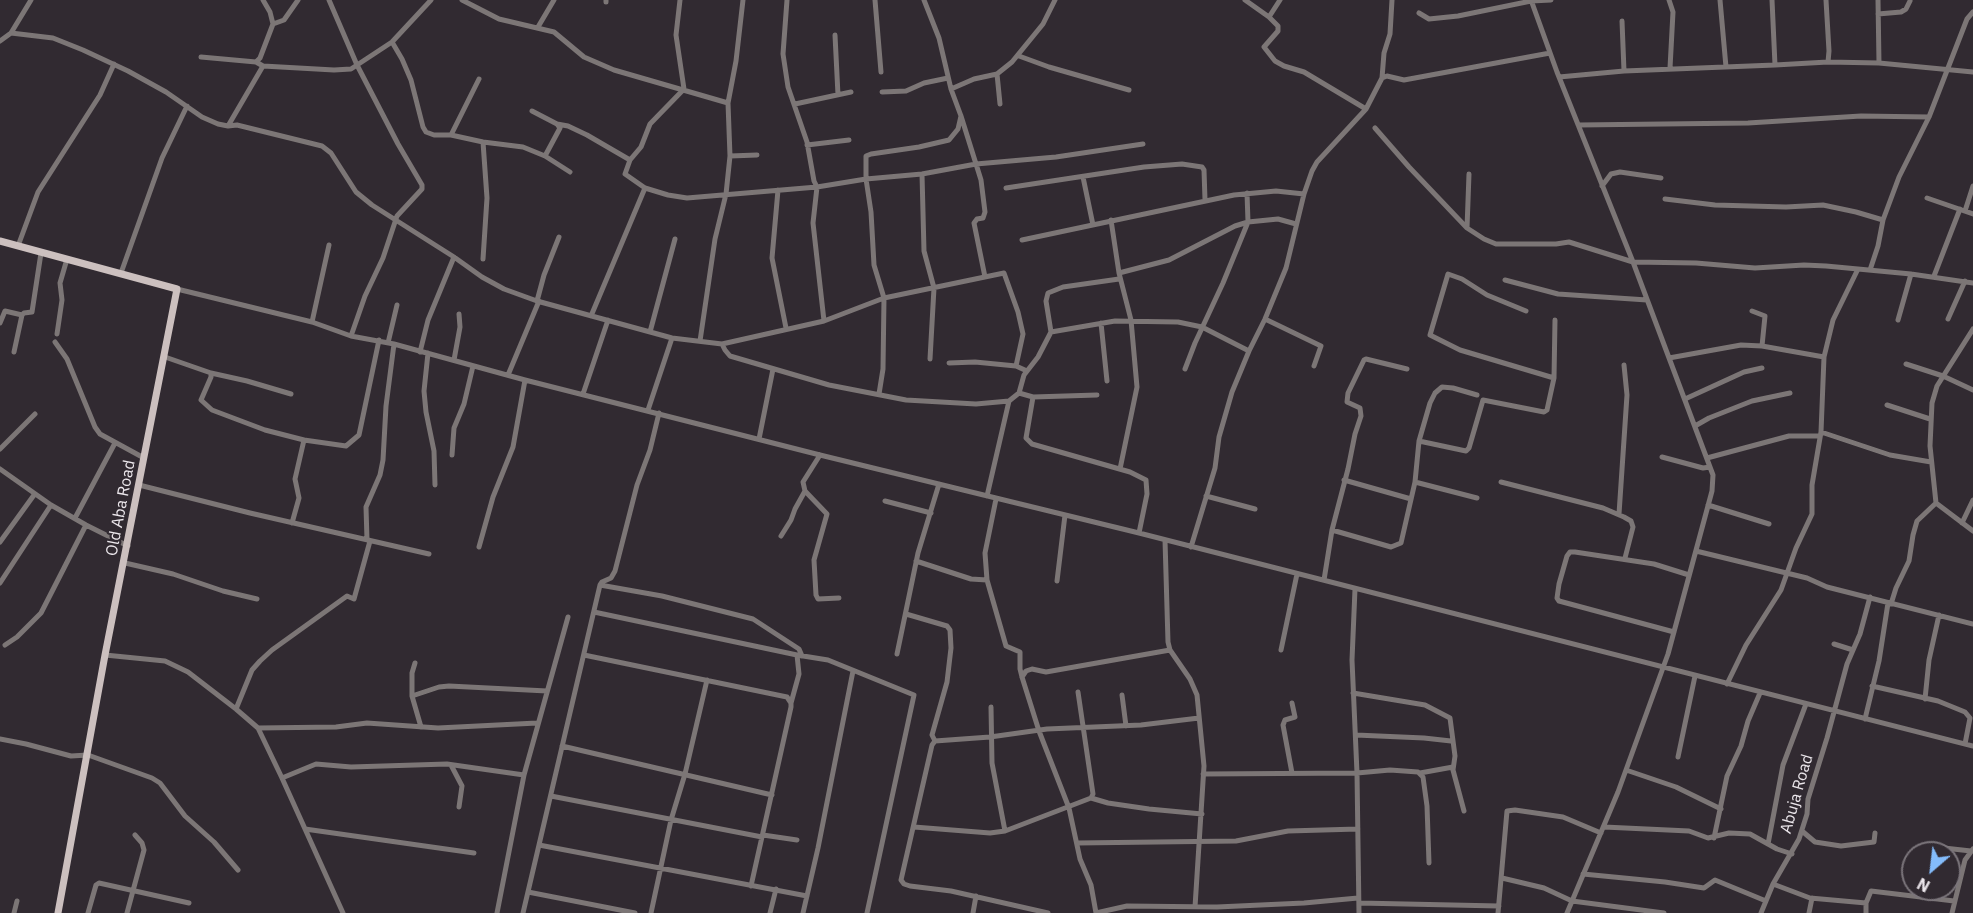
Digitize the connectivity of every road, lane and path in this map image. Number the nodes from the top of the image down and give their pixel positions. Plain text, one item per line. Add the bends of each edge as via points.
1 (31, 0) edge
2 (263, 0) edge
3 (298, 0) edge
4 (329, 0) edge
5 (431, 0) edge
6 (462, 0) edge
7 (554, 0) edge
8 (680, 0) edge
9 (743, 0) edge
10 (787, 0) edge
11 (875, 0) edge
12 (924, 0) edge
13 (1055, 0) edge
14 (1245, 0) edge
15 (1280, 0) edge
16 (1392, 0) edge
17 (1551, 0) edge
18 (1669, 0) edge
19 (1720, 0) edge
20 (1772, 0) edge
21 (1826, 0) edge
22 (1878, 0) edge
23 (1531, 1) edge
24 (1910, 2) dead end
25 (1973, 12) edge
26 (1419, 14) dead end
27 (1878, 14) junction
28 (1269, 16) junction
29 (1622, 21) dead end
30 (273, 24) junction
31 (538, 27) junction
32 (10, 34) junction
33 (835, 35) dead end
34 (0, 41) edge
35 (392, 42) junction
36 (1550, 53) junction
37 (1019, 56) junction
38 (201, 57) dead end
39 (256, 62) junction
40 (1828, 62) junction
41 (1879, 63) junction
42 (114, 64) junction
43 (357, 65) junction
44 (1775, 65) junction
45 (263, 66) junction
46 (1726, 67) junction
47 (1670, 69) junction
48 (1948, 69) junction
49 (1624, 70) junction
50 (881, 72) dead end
51 (1973, 72) edge
52 (997, 74) junction
53 (1559, 77) junction
54 (948, 78) junction
55 (1382, 78) junction
56 (479, 79) dead end
57 (951, 89) junction
58 (684, 90) junction
59 (1129, 90) dead end
60 (852, 92) dead end
61 (882, 92) dead end
62 (838, 95) junction
63 (728, 103) junction
64 (1000, 104) dead end
65 (795, 105) junction
66 (187, 106) junction
67 (1366, 109) junction
68 (532, 111) dead end
69 (961, 116) junction
70 (1929, 117) junction
71 (557, 124) junction
72 (1578, 125) junction
73 (228, 126) junction
74 (1376, 128) dead end
75 (451, 135) junction
76 (849, 140) dead end
77 (483, 142) junction
78 (1143, 144) dead end
79 (807, 145) junction
80 (757, 155) dead end
81 (545, 156) junction
82 (730, 156) junction
83 (630, 160) junction
84 (976, 164) junction
85 (570, 172) dead end
86 (922, 174) junction
87 (1469, 174) dead end
88 (1083, 177) junction
89 (1661, 178) dead end
90 (866, 179) junction
91 (1602, 186) junction
92 (1973, 186) edge
93 (817, 187) junction
94 (645, 188) junction
95 (1006, 188) dead end
96 (778, 190) junction
97 (1247, 193) junction
98 (726, 194) junction
99 (1304, 194) junction
100 (1927, 198) dead end
101 (1665, 199) dead end
102 (1205, 200) junction
103 (1963, 210) junction
104 (1973, 214) edge
105 (396, 220) junction
106 (1111, 220) junction
107 (1883, 220) junction
108 (1248, 222) junction
109 (1296, 224) junction
110 (1093, 225) junction
111 (1467, 228) junction
112 (559, 237) dead end
113 (675, 239) dead end
114 (1022, 240) dead end
115 (0, 241) edge
116 (329, 245) dead end
117 (18, 246) junction
118 (41, 253) junction
119 (454, 257) junction
120 (483, 258) dead end
121 (67, 259) junction
122 (1633, 262) junction
123 (1858, 269) junction
124 (1870, 270) junction
125 (121, 273) junction
126 (1911, 274) junction
127 (1119, 276) junction
128 (1934, 276) junction
129 (985, 277) junction
130 (1505, 280) dead end
131 (1965, 281) junction
132 (1973, 283) edge
133 (934, 288) junction
134 (177, 289) junction
135 (884, 298) junction
136 (1647, 300) junction
137 (538, 301) junction
138 (398, 305) dead end
139 (1526, 311) dead end
140 (1752, 311) dead end
141 (459, 314) dead end
142 (22, 315) junction
143 (591, 316) junction
144 (1266, 319) junction
145 (1948, 319) dead end
146 (608, 320) junction
147 (1131, 320) junction
148 (1555, 320) dead end
149 (1898, 320) dead end
150 (824, 321) junction
151 (312, 322) junction
152 (0, 323) edge
153 (1101, 323) junction
154 (1202, 327) junction
155 (786, 328) junction
156 (1973, 329) edge
157 (650, 332) junction
158 (1051, 332) junction
159 (57, 334) dead end
160 (351, 336) junction
161 (672, 338) junction
162 (379, 340) junction
163 (700, 341) junction
164 (55, 342) dead end
165 (391, 343) junction
166 (723, 344) junction
167 (1762, 346) junction
168 (1249, 351) junction
169 (14, 352) dead end
170 (420, 352) junction
171 (428, 353) junction
172 (165, 357) junction
173 (1824, 357) junction
174 (1669, 358) junction
175 (930, 359) dead end
176 (454, 360) junction
177 (949, 363) dead end
178 (1906, 364) dead end
179 (1624, 365) dead end
180 (473, 366) junction
181 (1016, 366) junction
182 (1314, 366) dead end
183 (1762, 368) dead end
184 (773, 369) junction
185 (1185, 369) dead end
186 (1407, 369) dead end
187 (1027, 371) junction
188 (211, 373) junction
189 (508, 375) junction
190 (1942, 376) junction
191 (1554, 378) junction
192 (525, 380) junction
193 (1107, 381) dead end
194 (1973, 390) edge
195 (1019, 393) junction
196 (1790, 393) dead end
197 (291, 394) dead end
198 (584, 394) junction
199 (879, 394) junction
200 (1097, 395) dead end
201 (1477, 395) dead end
202 (1033, 397) junction
203 (1685, 399) junction
204 (1009, 401) junction
205 (1887, 405) dead end
206 (648, 410) junction
207 (659, 413) junction
208 (35, 414) dead end
209 (1930, 419) junction
210 (1695, 426) junction
211 (1821, 434) junction
212 (759, 439) junction
213 (304, 440) junction
214 (1419, 441) junction
215 (115, 443) junction
216 (0, 449) edge
217 (452, 455) dead end
218 (820, 455) junction
219 (1662, 457) dead end
220 (144, 458) junction
221 (1707, 458) junction
222 (1931, 462) junction
223 (1710, 467) junction
224 (1120, 469) junction
225 (1, 474) edge
226 (1344, 480) junction
227 (1415, 482) junction
228 (1501, 482) dead end
229 (939, 484) junction
230 (139, 485) junction
231 (435, 485) dead end
232 (805, 491) junction
233 (34, 495) junction
234 (987, 496) junction
235 (1206, 496) junction
236 (1477, 498) dead end
237 (996, 499) junction
238 (1411, 499) junction
239 (1973, 500) edge
240 (885, 501) dead end
241 (1936, 503) junction
242 (51, 505) junction
243 (1708, 506) junction
244 (1255, 509) dead end
245 (931, 513) junction
246 (1618, 514) junction
247 (1065, 515) junction
248 (75, 518) junction
249 (292, 523) junction
250 (1962, 523) junction
251 (1769, 524) dead end
252 (86, 525) junction
253 (1332, 530) junction
254 (1973, 531) edge
255 (1139, 533) junction
256 (781, 536) dead end
257 (1165, 540) junction
258 (369, 541) junction
259 (0, 542) edge
260 (128, 546) junction
261 (479, 547) dead end
262 (1191, 547) junction
263 (1696, 551) junction
264 (429, 554) dead end
265 (1625, 558) junction
266 (916, 561) junction
267 (125, 563) junction
268 (1298, 574) junction
269 (1788, 574) junction
270 (1689, 575) junction
271 (987, 580) junction
272 (1324, 580) junction
273 (1057, 581) dead end
274 (0, 583) edge
275 (600, 585) junction
276 (1355, 589) junction
277 (1870, 597) junction
278 (839, 598) dead end
279 (257, 599) dead end
280 (1889, 604) junction
281 (594, 612) junction
282 (906, 614) junction
283 (1939, 615) junction
284 (568, 617) dead end
285 (1973, 624) edge
286 (1674, 632) junction
287 (1834, 644) dead end
288 (5, 645) dead end
289 (1170, 650) junction
290 (1281, 650) dead end
291 (1853, 650) junction
292 (897, 654) dead end
293 (105, 655) junction
294 (584, 655) junction
295 (799, 656) junction
296 (415, 663) dead end
297 (1662, 667) junction
298 (853, 670) junction
299 (1695, 676) junction
300 (1022, 677) junction
301 (706, 680) junction
302 (1727, 684) junction
303 (1872, 686) junction
304 (546, 691) junction
305 (1078, 692) dead end
306 (1353, 693) junction
307 (1760, 693) junction
308 (1122, 695) dead end
309 (412, 696) junction
310 (1925, 699) junction
311 (791, 703) junction
312 (1292, 703) dead end
313 (1806, 705) junction
314 (991, 707) dead end
315 (236, 709) junction
316 (1834, 712) junction
317 (1199, 718) junction
318 (1865, 719) junction
319 (537, 723) junction
320 (1126, 726) junction
321 (421, 727) junction
322 (258, 728) junction
323 (1083, 728) junction
324 (1039, 731) junction
325 (1356, 735) junction
326 (990, 737) junction
327 (0, 739) edge
328 (935, 741) junction
329 (1451, 741) dead end
330 (1965, 744) junction
331 (562, 746) junction
332 (1973, 746) edge
333 (88, 755) junction
334 (1678, 757) dead end
335 (452, 765) junction
336 (1453, 767) junction
337 (1626, 770) junction
338 (1292, 773) junction
339 (1357, 773) junction
340 (1420, 773) junction
341 (524, 774) junction
342 (685, 774) junction
343 (1203, 774) junction
344 (282, 778) junction
345 (772, 795) junction
346 (550, 796) junction
347 (1091, 798) junction
348 (459, 807) dead end
349 (1069, 807) junction
350 (1721, 809) junction
351 (1464, 811) dead end
352 (1202, 814) junction
353 (671, 820) junction
354 (914, 827) junction
355 (305, 829) junction
356 (1359, 829) junction
357 (1603, 830) junction
358 (1005, 831) junction
359 (1802, 831) junction
360 (1875, 833) dead end
361 (135, 835) dead end
362 (763, 836) junction
363 (1714, 838) junction
364 (797, 840) dead end
365 (1200, 841) junction
366 (1077, 843) junction
367 (1768, 844) junction
368 (539, 845) junction
369 (1972, 850) edge
370 (474, 853) dead end
371 (1792, 854) junction
372 (1429, 863) dead end
373 (660, 869) junction
374 (238, 870) dead end
375 (1583, 874) junction
376 (1961, 875) edge
377 (1502, 878) junction
378 (1773, 884) junction
379 (751, 886) junction
380 (776, 889) junction
381 (134, 891) junction
382 (528, 891) junction
383 (1901, 895) edge
384 (807, 896) junction
385 (976, 896) junction
386 (1812, 898) junction
387 (17, 901) dead end
388 (1359, 901) junction
389 (1572, 901) junction
390 (1954, 901) edge
391 (1766, 902) junction
392 (189, 903) dead end
393 (1866, 903) junction
394 (1254, 906) junction
395 (1499, 906) junction
396 (1195, 907) junction
397 (1180, 910) edge
398 (1646, 912) edge
399 (14, 913) edge
400 (58, 913) edge
401 (88, 913) edge
402 (127, 913) edge
403 (343, 913) edge
404 (497, 913) edge
405 (523, 913) edge
406 (635, 913) edge
407 (651, 913) edge
408 (770, 913) edge
409 (803, 913) edge
410 (867, 913) edge
411 (973, 913) edge
412 (1048, 913) edge
413 (1096, 913) edge
414 (1254, 913) edge
415 (1359, 913) edge
416 (1498, 913) edge
417 (1567, 913) edge
418 (1664, 913) edge
419 (1761, 913) edge
420 (1809, 913) edge
421 (1866, 913) edge
422 (1952, 913) edge

1 - 32 street
2 - 30 street
3 - 30 street via 284,20
4 - 43 street
5 - 35 street
6 - 31 street via 499,19
7 - 31 street
8 - 58 street via 676,35
9 - 63 street
10 - 65 street via 783,54
11 - 50 street
12 - 54 street via 939,38
13 - 37 street
14 - 28 street
15 - 28 street
16 - 55 street
17 - 23 street
18 - 47 street
19 - 46 street
20 - 44 street
21 - 40 street
22 - 27 street
23 - 26 street via 1458,16 1429,19
23 - 36 street
24 - 27 street via 1901,12
25 - 48 street via 1966,19
27 - 41 street
28 - 67 street via 1278,31 1264,47 1275,61 1304,72
29 - 49 street
30 - 39 street
31 - 58 street via 554,32 584,57 614,70
32 - 34 street
32 - 42 street via 53,38
33 - 62 street
35 - 43 street
35 - 75 street via 411,80 426,132
36 - 53 street
36 - 55 street via 1404,80
37 - 52 street
37 - 59 street
38 - 39 street
39 - 45 street
40 - 41 street
40 - 44 street
41 - 48 street
42 - 66 street
42 - 117 street via 100,95 38,192
43 - 45 street via 334,70
43 - 105 street via 422,185
44 - 46 street
45 - 73 street
46 - 47 street
47 - 49 street
48 - 51 street
48 - 70 street
49 - 53 street
52 - 57 street via 974,78
52 - 64 street
53 - 72 street
54 - 57 street
54 - 61 street via 906,91
55 - 67 street
56 - 75 street
57 - 69 street
58 - 63 street
58 - 83 street via 650,124 641,147
60 - 62 street
62 - 65 street
63 - 82 street
65 - 79 street
66 - 73 street via 202,117
66 - 125 street via 162,158
67 - 99 street via 1317,162
68 - 71 street
69 - 84 street
69 - 90 street via 949,140 866,156
70 - 72 street
70 - 107 street
71 - 81 street via 560,128
71 - 83 street via 587,135
72 - 91 street
73 - 105 street via 322,146 331,153 356,192
74 - 111 street
75 - 77 street
76 - 79 street
77 - 81 street via 512,144
77 - 120 street via 487,198
78 - 84 street
79 - 93 street
80 - 82 street
81 - 85 street
82 - 98 street
83 - 94 street via 625,174
84 - 86 street
84 - 129 street via 985,212 974,223
86 - 90 street
86 - 133 street via 924,251
87 - 111 street
88 - 95 street
88 - 102 street via 1166,165 1202,167
88 - 110 street
89 - 91 street via 1620,172 1611,174
90 - 93 street
90 - 135 street via 874,265
91 - 122 street
92 - 103 street
93 - 96 street
93 - 150 street via 813,223
94 - 98 street via 687,198
94 - 143 street
96 - 98 street
96 - 155 street via 772,258
97 - 99 street
97 - 102 street
97 - 108 street
98 - 163 street
99 - 109 street
100 - 103 street
101 - 107 street via 1715,205 1823,205
102 - 106 street
103 - 104 street
103 - 128 street
105 - 119 street
105 - 160 street
106 - 110 street
106 - 127 street
107 - 124 street
108 - 109 street via 1278,219
108 - 127 street via 1169,260
108 - 154 street
109 - 144 street via 1286,268
110 - 114 street
111 - 122 street via 1496,244 1569,242
112 - 137 street
113 - 157 street
115 - 117 main road
116 - 151 street
117 - 118 main road
118 - 121 main road
118 - 142 street via 32,312
119 - 137 street via 496,285
119 - 170 street via 428,320
121 - 125 main road
121 - 159 street via 60,283
122 - 123 street
122 - 136 street
123 - 124 street
123 - 173 street via 1833,320
124 - 126 street
125 - 134 main road
126 - 128 street
126 - 149 street
127 - 147 street
127 - 158 street via 1048,293
128 - 131 street
129 - 133 street
129 - 181 street via 1005,274 1015,301 1023,334
130 - 136 street via 1558,294
131 - 132 street
131 - 145 street
133 - 135 street
133 - 175 street
134 - 151 street
134 - 172 main road, Old Aba Road
135 - 150 street
135 - 199 street
136 - 174 street
137 - 143 street
137 - 189 street
138 - 165 street
139 - 191 street via 1448,274 1430,335 1460,350
140 - 167 street via 1765,316
141 - 176 street
142 - 152 street via 5,311
142 - 169 street
143 - 146 street
144 - 168 street
144 - 182 street via 1321,346
146 - 157 street
146 - 198 street
147 - 153 street
147 - 154 street
147 - 224 street via 1137,387
148 - 191 street
150 - 155 street
151 - 160 street
153 - 158 street
153 - 193 street
154 - 168 street
154 - 185 street
155 - 166 street
156 - 190 street
157 - 161 street
158 - 187 street
160 - 162 street
161 - 163 street
161 - 206 street
162 - 165 street
162 - 213 street via 359,435 346,446
163 - 166 street
164 - 215 street via 67,359 95,427
165 - 170 street
165 - 258 street via 383,460 366,507
166 - 184 street via 730,356
167 - 173 street
167 - 174 street via 1741,345
168 - 235 street via 1232,392
170 - 171 street
171 - 176 street
171 - 231 street via 424,391
172 - 188 street
172 - 220 main road, Old Aba Road
173 - 211 street
174 - 203 street
176 - 180 street
177 - 181 street
178 - 190 street
179 - 246 street via 1627,395
180 - 189 street
180 - 217 street via 454,428
181 - 187 street
183 - 203 street via 1744,372
184 - 199 street
184 - 212 street
186 - 226 street via 1364,360 1346,400 1362,410
187 - 195 street
188 - 197 street
188 - 213 street via 202,397 205,405 222,415
189 - 192 street
190 - 194 street
190 - 209 street
191 - 214 street via 1544,412 1483,400 1466,451
192 - 198 street
192 - 261 street via 513,447
195 - 202 street
195 - 204 street
196 - 210 street via 1752,401
198 - 206 street
199 - 204 street via 906,400 970,404
200 - 202 street
201 - 214 street via 1442,387 1430,403
202 - 224 street via 1026,438 1032,444
203 - 210 street
204 - 234 street
205 - 209 street
206 - 207 street
207 - 212 street
207 - 275 street via 615,571 611,579
208 - 216 street
209 - 222 street
210 - 221 street
211 - 221 street via 1789,436
211 - 222 street via 1890,455
211 - 269 street via 1812,485 1812,514
212 - 218 street
213 - 249 street via 295,479 299,498
214 - 227 street
215 - 220 street
215 - 248 street
218 - 229 street
218 - 232 street via 803,482
219 - 223 street
220 - 230 main road, Old Aba Road
221 - 223 street
222 - 241 street
223 - 243 street via 1713,475
224 - 255 street via 1146,480
225 - 233 street
226 - 238 street
226 - 253 street
227 - 236 street
227 - 238 street
228 - 246 street
229 - 234 street
229 - 245 street
230 - 249 street
230 - 260 main road, Old Aba Road
232 - 256 street
232 - 278 street via 827,514 814,560 816,595 818,599
233 - 242 street
233 - 259 street
234 - 237 street
235 - 244 street
235 - 262 street
237 - 247 street
237 - 271 street via 986,545
238 - 253 street via 1401,543 1396,546
239 - 250 street
240 - 245 street
241 - 250 street
241 - 280 street via 1917,521 1909,561
242 - 248 street
242 - 274 street
243 - 251 street
243 - 263 street
245 - 266 street
246 - 265 street via 1631,521 1633,527
247 - 255 street
247 - 273 street
248 - 252 street
249 - 258 street
250 - 254 street
252 - 260 street
252 - 288 street via 41,613
253 - 272 street
255 - 257 street
257 - 262 street
257 - 289 street
258 - 264 street
258 - 315 street via 354,599 347,596 260,660
260 - 267 main road, Old Aba Road
262 - 268 street
263 - 269 street
263 - 270 street
265 - 270 street
265 - 286 street via 1570,552 1557,600
266 - 271 street via 963,577
266 - 282 street
267 - 279 street
267 - 293 main road, Old Aba Road
268 - 272 street
268 - 290 street
269 - 277 street
269 - 302 street
270 - 286 street
271 - 300 street via 1006,646 1020,652
272 - 276 street
275 - 281 street
275 - 295 street via 753,619 799,649
276 - 297 street
276 - 306 street
277 - 280 street
277 - 291 street, Abuja Road
280 - 283 street
280 - 303 street
281 - 294 street
281 - 295 street
282 - 292 street
282 - 328 street via 937,622 950,630 949,672 932,735
283 - 285 street
283 - 310 street
284 - 304 street
286 - 297 street
287 - 291 street
289 - 300 street via 1046,672 1032,669
289 - 317 street via 1197,695
291 - 316 street, Abuja Road
293 - 315 street via 165,661 188,672
293 - 333 main road, Old Aba Road
294 - 301 street
294 - 331 street
295 - 298 street via 828,660
295 - 311 street via 799,674
296 - 309 street
297 - 299 street
297 - 337 street
298 - 384 street
298 - 410 street via 914,695
299 - 302 street
299 - 334 street
300 - 324 street
301 - 311 street via 787,697
301 - 342 street
302 - 307 street
303 - 310 street
303 - 318 street
304 - 309 street via 449,686
304 - 319 street
305 - 323 street
306 - 325 street
306 - 336 street via 1425,705 1450,718
307 - 313 street
307 - 350 street via 1727,776
308 - 320 street
309 - 321 street
310 - 330 street via 1968,714
311 - 345 street
312 - 338 street via 1295,717 1285,720 1283,725
313 - 316 street
313 - 367 street via 1783,765
314 - 326 street
315 - 322 street
316 - 318 street
316 - 359 street, Abuja Road
317 - 320 street
317 - 343 street
318 - 330 street
319 - 321 street
319 - 341 street
320 - 323 street
321 - 322 street via 368,723
322 - 344 street
323 - 324 street
323 - 347 street via 1094,794
324 - 326 street
324 - 349 street
325 - 329 street
325 - 339 street
326 - 328 street
326 - 358 street
327 - 333 street via 71,756
328 - 354 street
330 - 332 street
331 - 342 street
331 - 346 street
333 - 374 street via 160,783 185,816
333 - 400 main road, Old Aba Road
335 - 341 street
335 - 344 street via 316,764
335 - 348 street via 462,786
336 - 340 street
336 - 351 street
337 - 350 street via 1676,787
337 - 357 street
338 - 339 street
338 - 343 street
339 - 340 street
339 - 356 street
340 - 372 street via 1427,806
341 - 404 street
342 - 345 street
342 - 353 street
343 - 352 street
344 - 355 street
345 - 362 street
346 - 353 street
346 - 368 street
347 - 349 street
347 - 352 street
349 - 358 street
349 - 366 street
350 - 363 street
352 - 365 street
353 - 362 street
353 - 373 street
354 - 358 street
354 - 385 street via 901,880 904,884
355 - 370 street
355 - 403 street
356 - 365 street via 1288,831 1236,842
356 - 388 street
357 - 363 street via 1689,831
357 - 375 street
357 - 377 street via 1563,817 1510,809 1506,815
359 - 360 street via 1815,842 1841,846 1874,842
359 - 371 street, Abuja Road
361 - 381 street via 144,850
362 - 364 street
362 - 379 street
363 - 367 street via 1728,833 1750,834
365 - 366 street
365 - 396 street
366 - 413 street
367 - 371 street
368 - 373 street
368 - 382 street
369 - 376 street
371 - 378 street, Abuja Road
373 - 379 street
373 - 407 street
375 - 389 street
375 - 391 street via 1704,888 1715,880
377 - 389 street via 1544,888
377 - 395 street
378 - 386 street
378 - 391 street, Abuja Road
379 - 380 street
380 - 384 street
380 - 408 street
381 - 392 street
381 - 401 street via 97,884
381 - 402 street
382 - 405 street
382 - 406 street
383 - 393 street via 1871,891
384 - 409 street
385 - 411 street
385 - 412 street
386 - 393 street
386 - 420 street
387 - 399 street
388 - 394 street
388 - 395 street
388 - 415 street
389 - 398 street
389 - 417 street
390 - 422 street
391 - 419 street, Abuja Road
393 - 421 street
394 - 396 street
394 - 414 street
395 - 416 street
396 - 397 street
397 - 413 street via 1127,906
398 - 418 street

